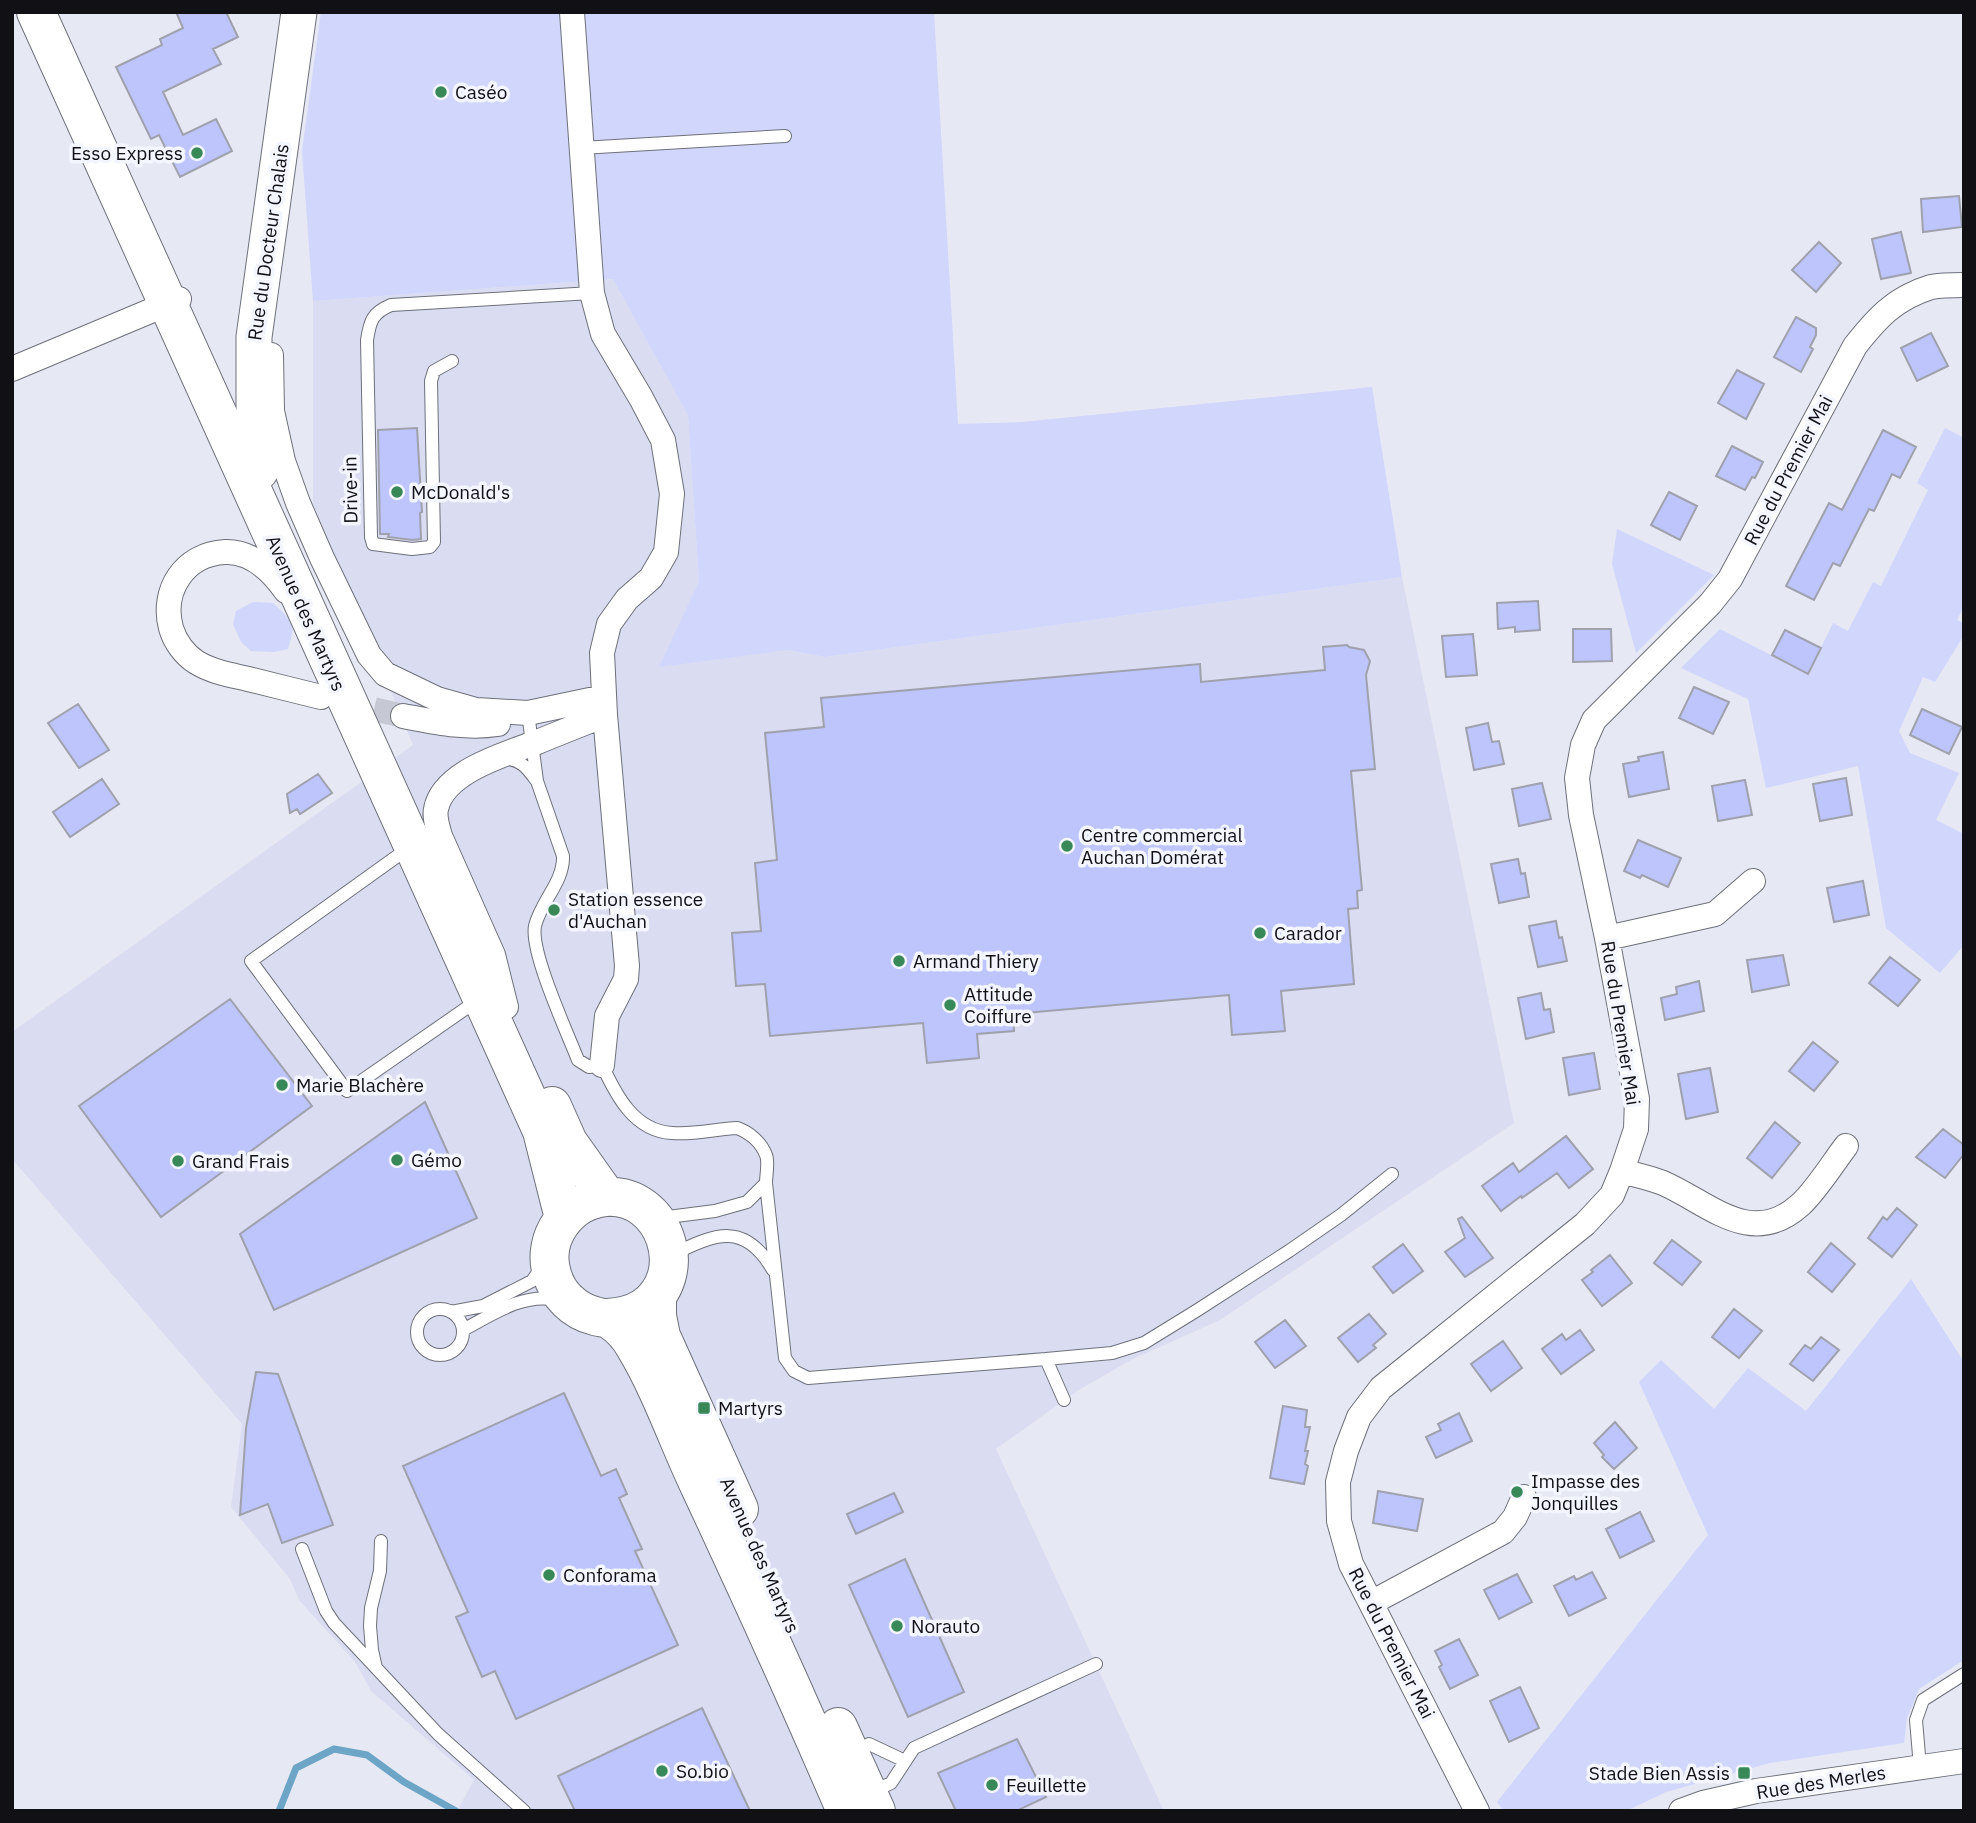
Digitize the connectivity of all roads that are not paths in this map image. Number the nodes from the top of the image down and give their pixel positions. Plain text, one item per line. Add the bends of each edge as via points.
1 (36, 12) edge
2 (55, 12) edge
3 (299, 12) edge
4 (572, 12) edge
5 (284, 125) junction
6 (785, 136) dead end
7 (581, 148) junction
8 (1964, 285) edge
9 (592, 293) junction
10 (174, 301) junction
11 (452, 361) dead end
12 (12, 369) edge
13 (260, 472) junction
14 (323, 648) junction
15 (321, 697) tunnel mouth
16 (605, 706) junction
17 (528, 713) junction
18 (403, 716) tunnel mouth
19 (532, 744) junction
20 (496, 757) junction
21 (537, 781) junction
22 (411, 846) junction
23 (1753, 881) dead end
24 (1607, 938) junction
25 (494, 1002) junction
26 (602, 1065) junction
27 (1846, 1146) dead end
28 (1622, 1171) junction
29 (1392, 1174) dead end
30 (766, 1183) junction
31 (607, 1197) junction
32 (564, 1218) junction
33 (656, 1219) junction
34 (670, 1256) junction
35 (549, 1259) junction
36 (776, 1275) junction
37 (657, 1295) junction
38 (570, 1303) junction
39 (451, 1312) junction
40 (608, 1318) junction
41 (463, 1330) junction
42 (1046, 1359) junction
43 (1064, 1400) dead end
44 (1524, 1497) dead end
45 (381, 1541) dead end
46 (302, 1549) dead end
47 (1371, 1604) junction
48 (1096, 1664) dead end
49 (376, 1668) junction
50 (1964, 1674) edge
51 (791, 1683) junction
52 (850, 1753) junction
53 (905, 1761) junction
54 (1964, 1761) edge
55 (1920, 1767) junction
56 (864, 1805) edge
57 (524, 1811) edge
58 (1477, 1811) edge
59 (1681, 1811) edge

1 - 10 main road, Avenue des Martyrs
2 - 10 main road, Avenue des Martyrs
3 - 5 main road, Rue du Docteur Chalais
4 - 7 street
5 - 13 main road, Rue du Docteur Chalais via 254,337
5 - 17 street via 287,217 273,305 272,411 298,503 369,655 385,674 437,699 476,710
6 - 7 lane
7 - 9 street
8 - 24 street, Rue du Premier Mai via 1933,287 1902,299 1877,318 1855,346 1730,579 1594,720 1583,745 1577,778
9 - 11 lane, Drive-in via 391,305 378,311 369,323 366,340 373,544 412,549 430,547 434,542 431,381 434,371
9 - 16 street via 603,334 663,440 672,494 666,552 651,578 627,599 609,624 602,653
10 - 12 street
10 - 13 main road, Avenue des Martyrs
10 - 14 main road, Avenue des Martyrs
13 - 25 main road, Avenue des Martyrs
14 - 15 street via 281,584 254,559 225,552 210,555 195,562 170,592 172,632 196,662
14 - 22 main road, Avenue des Martyrs
16 - 17 street
16 - 19 street
16 - 26 street via 627,966 626,979 607,1016
17 - 18 street via 487,726
17 - 19 lane
19 - 20 street
19 - 21 lane
20 - 21 lane via 525,765
20 - 25 street via 447,788 436,810 440,836 494,955
21 - 26 lane via 564,866 541,911 534,940 578,1060 589,1068
22 - 25 main road, Avenue des Martyrs
22 - 25 lane via 251,961 347,1091
23 - 24 street via 1715,914
24 - 28 street, Rue du Premier Mai via 1637,1099 1636,1129
25 - 31 main road, Avenue des Martyrs via 568,1142
25 - 32 main road, Avenue des Martyrs via 542,1132
26 - 30 lane via 626,1109 655,1130 747,1131 766,1156
27 - 28 street via 1801,1205 1782,1219 1760,1224 1723,1216 1663,1183
28 - 47 street, Rue du Premier Mai via 1612,1195 1585,1224 1381,1388 1359,1417 1338,1482 1339,1521 1351,1564
29 - 42 lane via 1289,1251 1144,1343 1112,1353
30 - 33 lane via 747,1202
30 - 36 lane
31 - 32 main road via 583,1203
31 - 33 main road via 642,1206
32 - 35 main road
33 - 34 main road
34 - 36 lane via 703,1239 727,1236 747,1240 764,1253
34 - 37 main road
35 - 38 main road via 555,1283
35 - 39 lane via 532,1281 483,1306
36 - 42 lane via 785,1358 794,1371 808,1378
37 - 40 main road via 626,1316
37 - 52 main road, Avenue des Martyrs via 662,1336
38 - 40 main road
38 - 41 lane via 545,1297 526,1300
39 - 41 lane
39 - 41 lane via 434,1310 422,1319 418,1333 423,1347 436,1354 451,1353 461,1342
40 - 51 main road, Avenue des Martyrs via 624,1331 650,1375
42 - 43 lane
44 - 47 street via 1503,1532
45 - 49 lane via 370,1626
46 - 49 lane via 326,1611
47 - 58 street, Rue du Premier Mai
48 - 53 lane via 914,1748
49 - 57 lane via 438,1734
50 - 55 lane via 1923,1700 1916,1720
51 - 52 lane
51 - 56 main road, Avenue des Martyrs
52 - 53 lane via 869,1744
52 - 56 main road, Avenue des Martyrs
53 - 56 lane via 891,1783
54 - 55 street, Rue des Merles
55 - 59 street, Rue des Merles via 1756,1791

